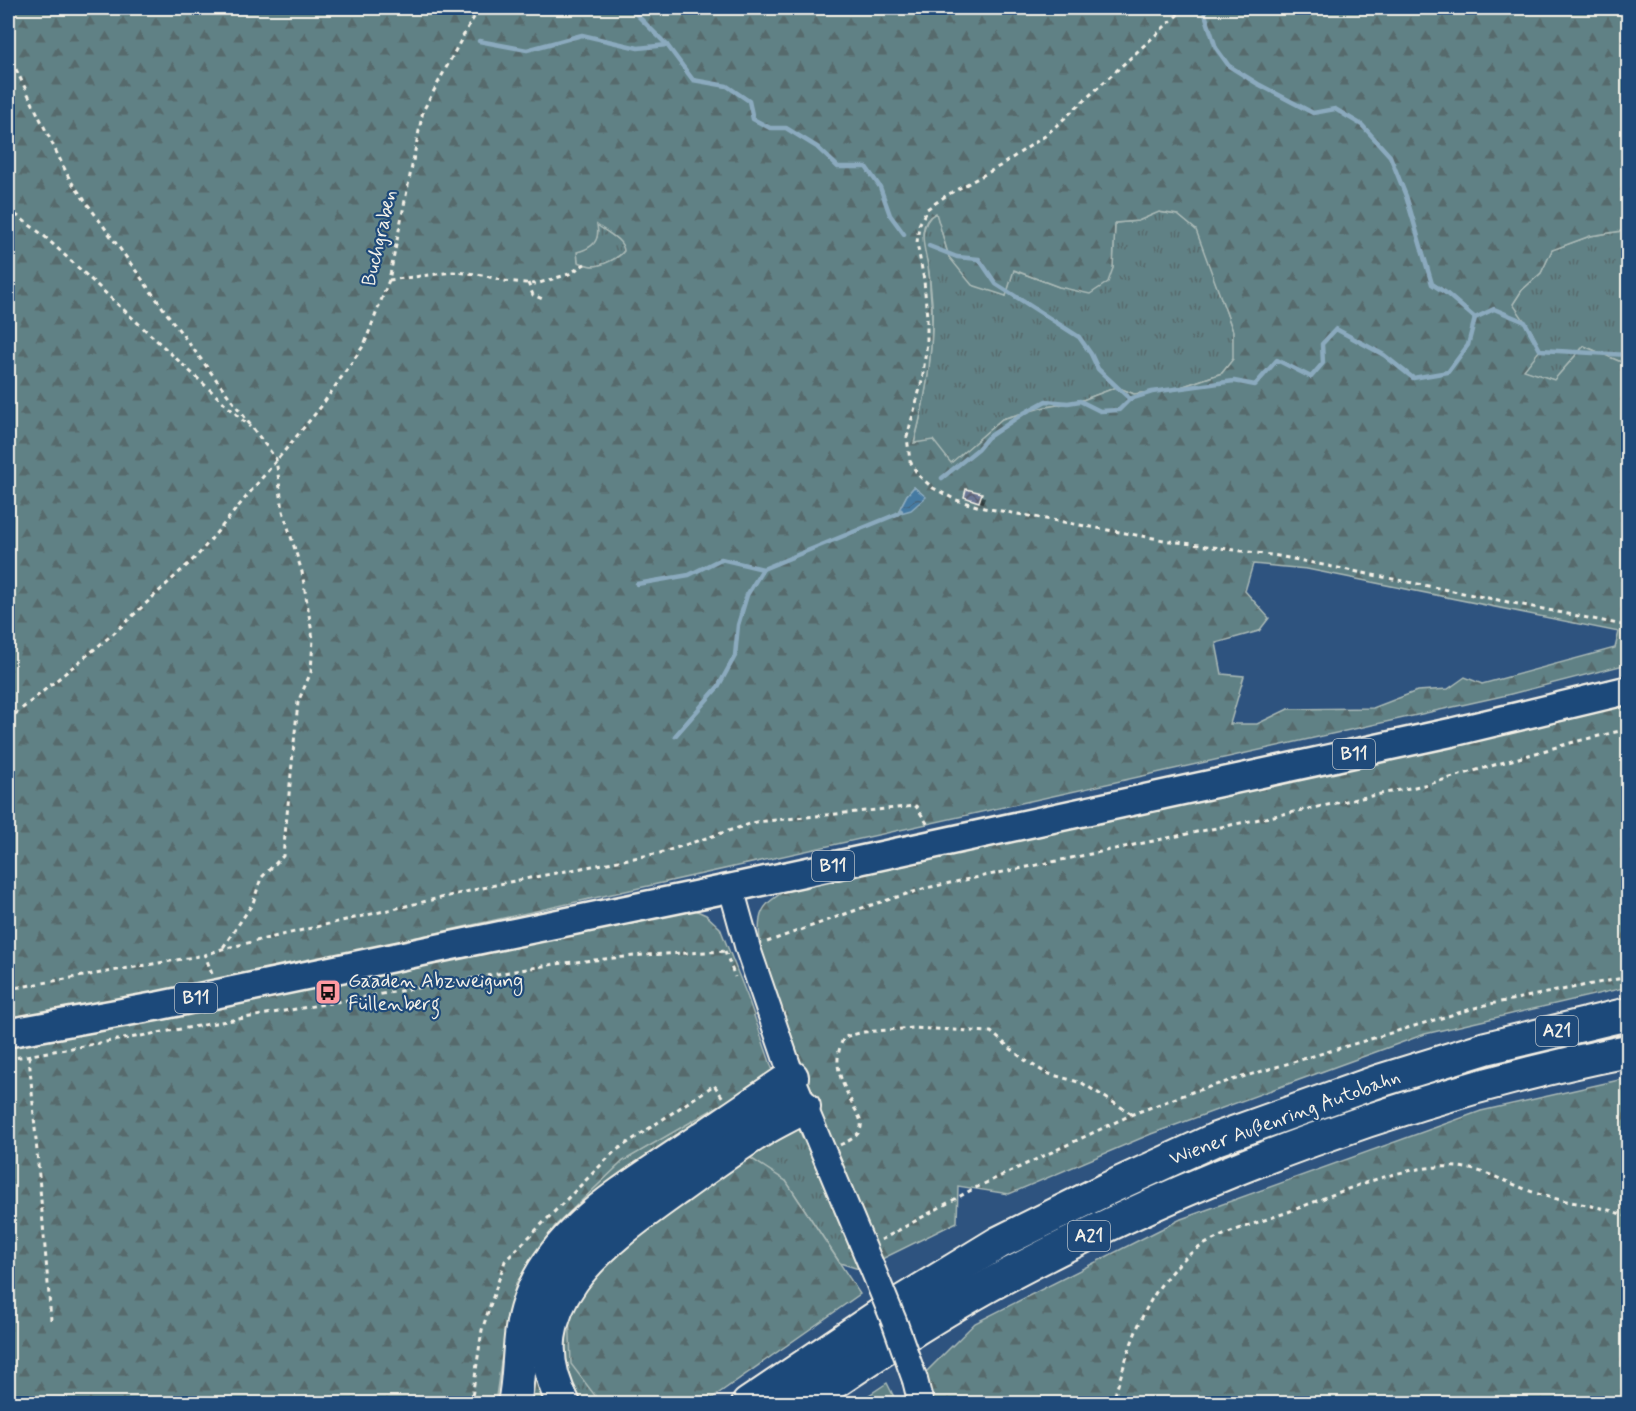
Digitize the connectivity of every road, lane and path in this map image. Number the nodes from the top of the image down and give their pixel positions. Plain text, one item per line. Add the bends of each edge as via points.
1 (480, 8) edge
2 (1185, 8) edge
3 (8, 53) edge
4 (8, 209) edge
5 (585, 264) dead end
6 (389, 280) junction
7 (528, 283) junction
8 (545, 300) dead end
9 (258, 434) junction
10 (276, 459) junction
11 (1629, 626) edge
12 (1629, 690) edge
13 (8, 720) edge
14 (1629, 729) edge
15 (936, 843) junction
16 (731, 888) junction
17 (222, 948) junction
18 (748, 949) junction
19 (205, 955) junction
20 (1629, 977) edge
21 (8, 989) edge
22 (219, 993) junction
23 (1629, 1014) edge
24 (8, 1033) edge
25 (1629, 1050) edge
26 (29, 1056) junction
27 (8, 1059) edge
28 (792, 1077) junction
29 (804, 1107) junction
30 (1133, 1114) junction
31 (825, 1152) junction
32 (1629, 1217) edge
33 (868, 1257) junction
34 (51, 1320) dead end
35 (774, 1386) junction
36 (514, 1404) edge
37 (564, 1404) edge
38 (726, 1404) edge
39 (748, 1404) edge
40 (802, 1404) edge
41 (921, 1404) edge
42 (1112, 1404) edge

1 - 6 path, Buchgraben via 423,111
2 - 11 path via 1045,136 947,195 922,216 917,243 924,280 927,342 907,445 918,476 956,500 984,508 1278,556
3 - 9 path via 70,180
4 - 9 path via 51,243
5 - 7 path via 569,274
6 - 7 path via 453,272
6 - 10 path, Buchgraben via 363,345 320,408
7 - 8 path via 533,295
9 - 10 path
10 - 13 path, Buchgraben via 198,555 113,634
10 - 17 path via 283,511 302,572 313,639 311,672 298,702 283,856 261,878 253,903
12 - 15 main road, B11 via 1442,735
14 - 18 path via 1429,784 926,888
15 - 16 main road, B11
15 - 17 path via 916,806 756,822 660,853 504,883
16 - 18 main road
16 - 22 main road, B11
17 - 19 path
18 - 26 path via 644,954 555,964
18 - 28 main road
19 - 21 path
19 - 22 path
20 - 30 path via 1485,1005 1203,1089
22 - 24 main road, B11
23 - 35 highway, Wiener Außenring Autobahn / A21 via 1486,1048 1216,1139 998,1243
25 - 40 highway, Wiener Außenring Autobahn / A21 via 1397,1112 1226,1173 1010,1274 887,1347
26 - 27 path
26 - 34 path
28 - 29 main road
28 - 36 highway via 611,1200 577,1229 554,1256 528,1303
29 - 31 main road
29 - 37 highway via 763,1130 652,1208 610,1239 573,1277 550,1332 552,1373
30 - 31 path via 1082,1083 1046,1073 990,1032 912,1028 864,1032 844,1037 837,1055 840,1078 861,1127 856,1136
30 - 33 path via 973,1189
31 - 33 main road
32 - 42 path via 1543,1196 1482,1172 1458,1167 1382,1178 1243,1228 1185,1258 1165,1281 1146,1307 1134,1334
33 - 41 main road, bridge
35 - 38 highway
35 - 39 highway, Wiener Außenring Autobahn / A21

